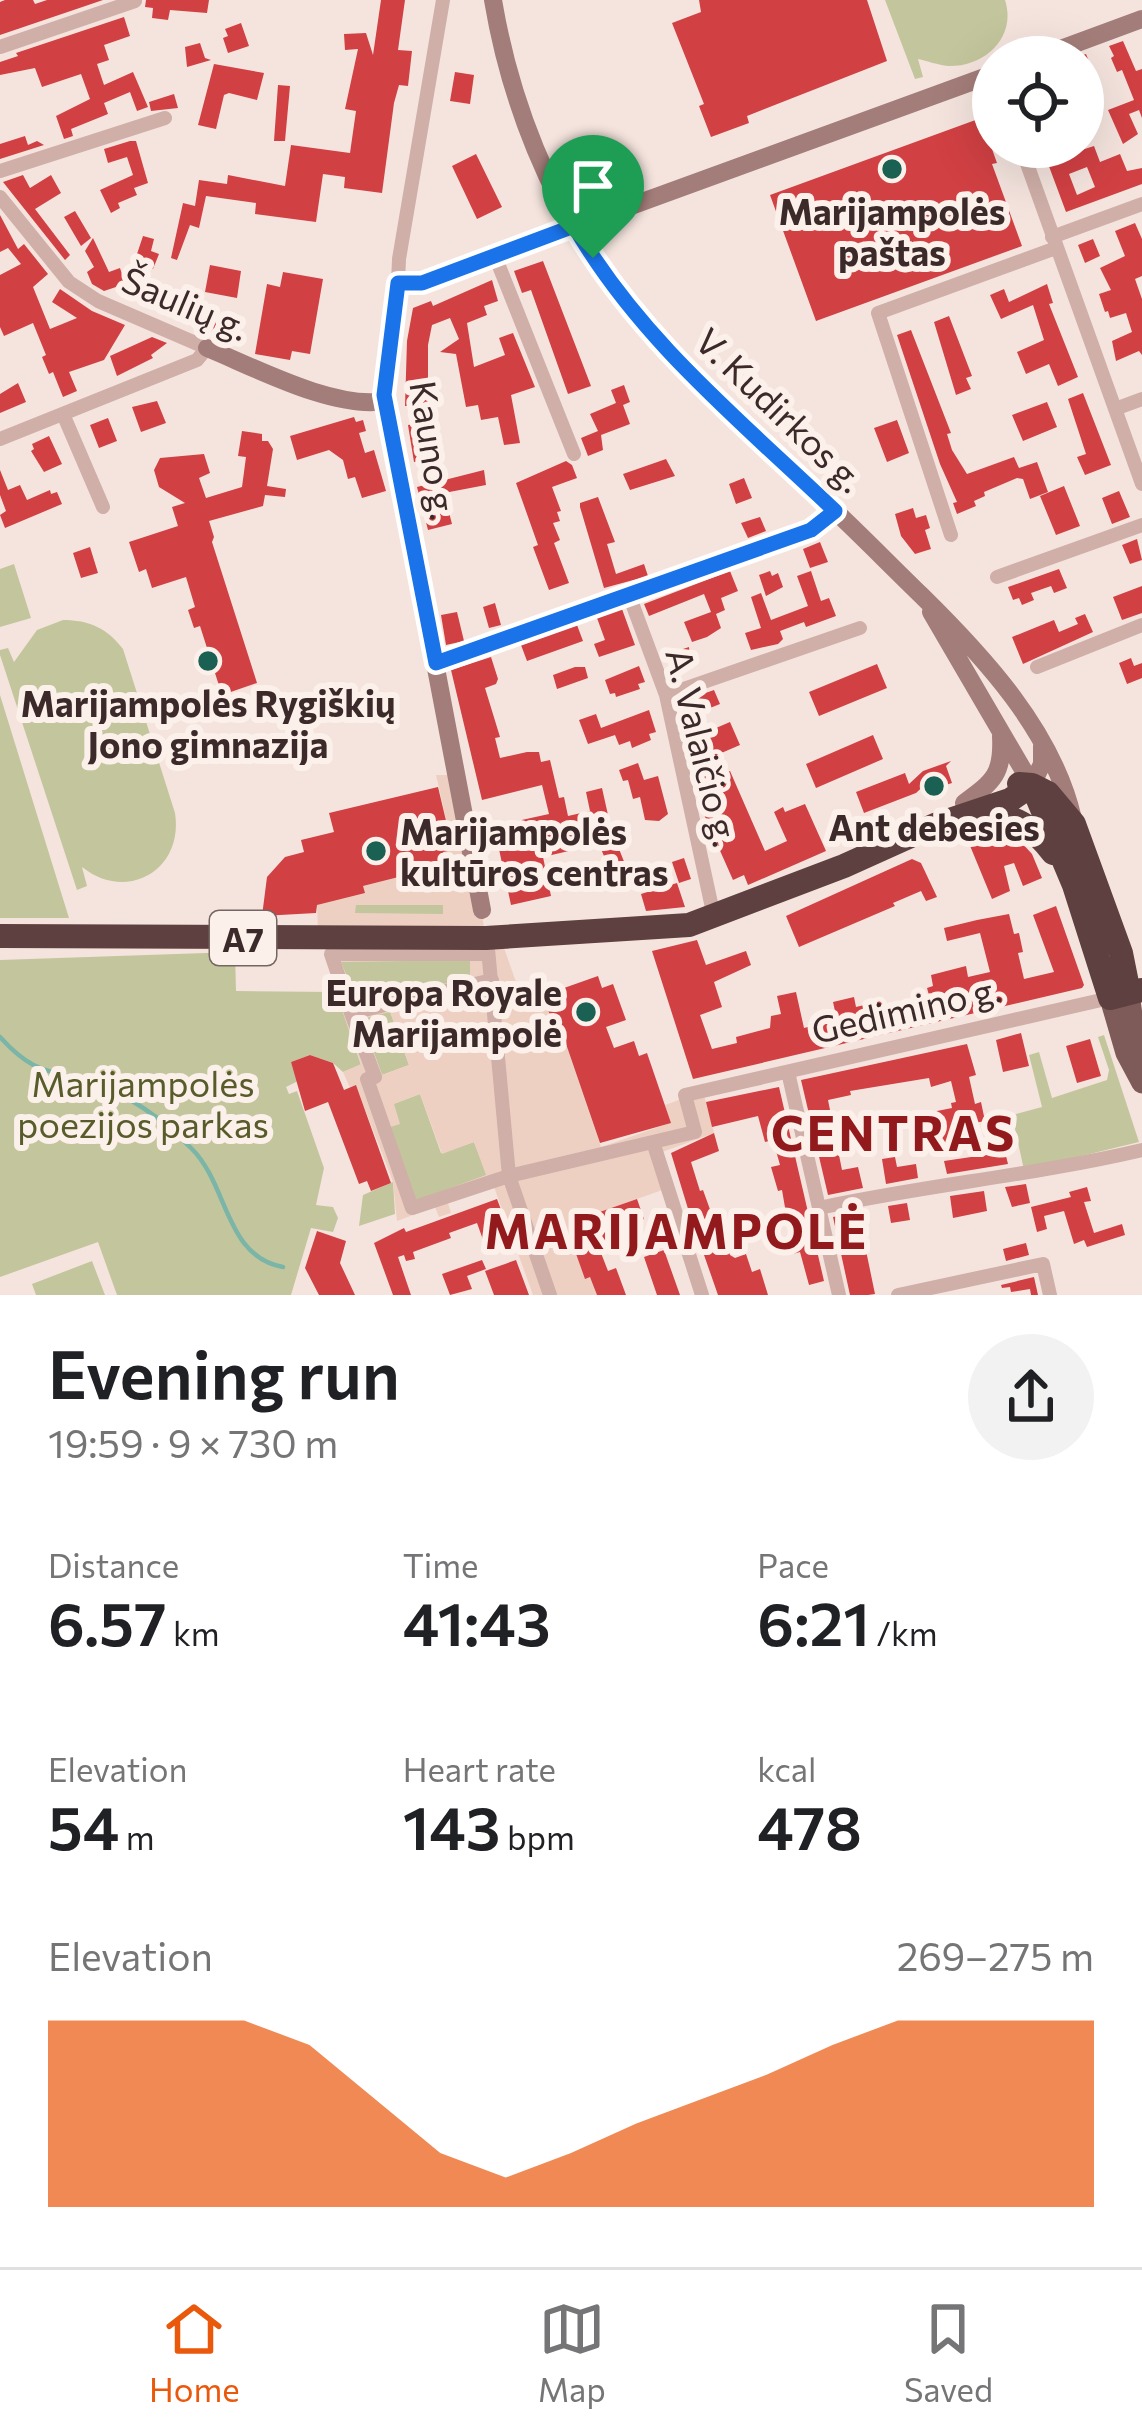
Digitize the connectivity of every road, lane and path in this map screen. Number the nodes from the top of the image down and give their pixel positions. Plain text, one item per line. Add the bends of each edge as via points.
1 (443, 0) edge
2 (493, 0) edge
3 (135, 2) edge
4 (1142, 19) edge
5 (1096, 36) edge
6 (0, 47) edge
7 (972, 82) edge
8 (165, 118) dead end
9 (1028, 168) edge
10 (0, 170) edge
11 (0, 197) edge
12 (1142, 204) edge
13 (574, 226) junction
14 (1054, 243) junction
15 (495, 256) junction
16 (398, 283) junction
17 (207, 348) junction
18 (1142, 399) edge
19 (385, 401) junction
20 (1115, 409) junction
21 (63, 414) junction
22 (0, 439) edge
23 (574, 454) dead end
24 (1142, 484) edge
25 (104, 507) dead end
26 (835, 511) junction
27 (1142, 525) edge
28 (951, 535) dead end
29 (997, 577) dead end
30 (629, 595) junction
31 (922, 596) junction
32 (1142, 626) edge
33 (860, 628) dead end
34 (436, 663) junction
35 (1037, 667) dead end
36 (666, 695) junction
37 (1001, 731) junction
38 (1042, 746) junction
39 (1032, 785) junction
40 (968, 809) junction
41 (1074, 824) junction
42 (1074, 885) junction
43 (482, 910) dead end
44 (714, 917) junction
45 (0, 936) edge
46 (488, 947) junction
47 (493, 980) junction
48 (1127, 994) edge
49 (351, 1013) junction
50 (788, 1072) junction
51 (1141, 1081) edge
52 (654, 1145) junction
53 (1142, 1150) edge
54 (509, 1176) junction
55 (819, 1208) junction
56 (550, 1295) edge
57 (702, 1295) edge
58 (839, 1295) edge
59 (898, 1295) edge
60 (1050, 1295) edge

1 - 16 street, Kauno g.
2 - 13 street, V. Kudirkos g. via 524,121
3 - 6 street
4 - 5 street
7 - 13 street
8 - 10 street
9 - 14 street
11 - 17 street, Šaulių g. via 69,282
12 - 14 street
13 - 15 street
13 - 26 street, V. Kudirkos g. via 612,286 681,366
14 - 20 street
14 - 28 street via 878,314
15 - 16 street via 422,283
15 - 23 street
16 - 19 street, Kauno g.
17 - 19 street, Šaulių g. via 315,390
17 - 21 street via 197,360
18 - 20 street
19 - 34 street, Kauno g.
20 - 24 street
21 - 22 street
21 - 25 street
26 - 30 street via 811,530
26 - 31 street, V. Kudirkos g.
27 - 29 street
30 - 34 street
30 - 36 street, A. Valaičio g.
31 - 37 street, V. Kudirkos g.
31 - 38 street, V. Kudirkos g. via 981,656
32 - 35 street
33 - 36 street
34 - 43 street, Kauno g.
36 - 44 street, A. Valaičio g.
37 - 39 street, V. Kudirkos g.
37 - 40 street via 1001,766
38 - 39 street
38 - 41 street, V. Kudirkos g.
39 - 40 highway via 1010,800
39 - 41 highway
39 - 42 highway
40 - 42 highway via 1023,822
40 - 44 highway, A7
41 - 48 highway, V. Kudirkos g.
42 - 48 highway
44 - 46 highway, A7
45 - 46 highway, A7
46 - 47 street
46 - 49 street via 332,954
47 - 49 street
47 - 54 street
48 - 50 street, Gedimino g.
48 - 51 main road, V. Kudirkos g.
49 - 54 street via 412,1208
50 - 52 street, Gedimino g. via 686,1095 695,1132
50 - 55 street
52 - 54 street
52 - 57 street
53 - 55 street
54 - 56 street
55 - 58 street
59 - 60 street via 1043,1264

